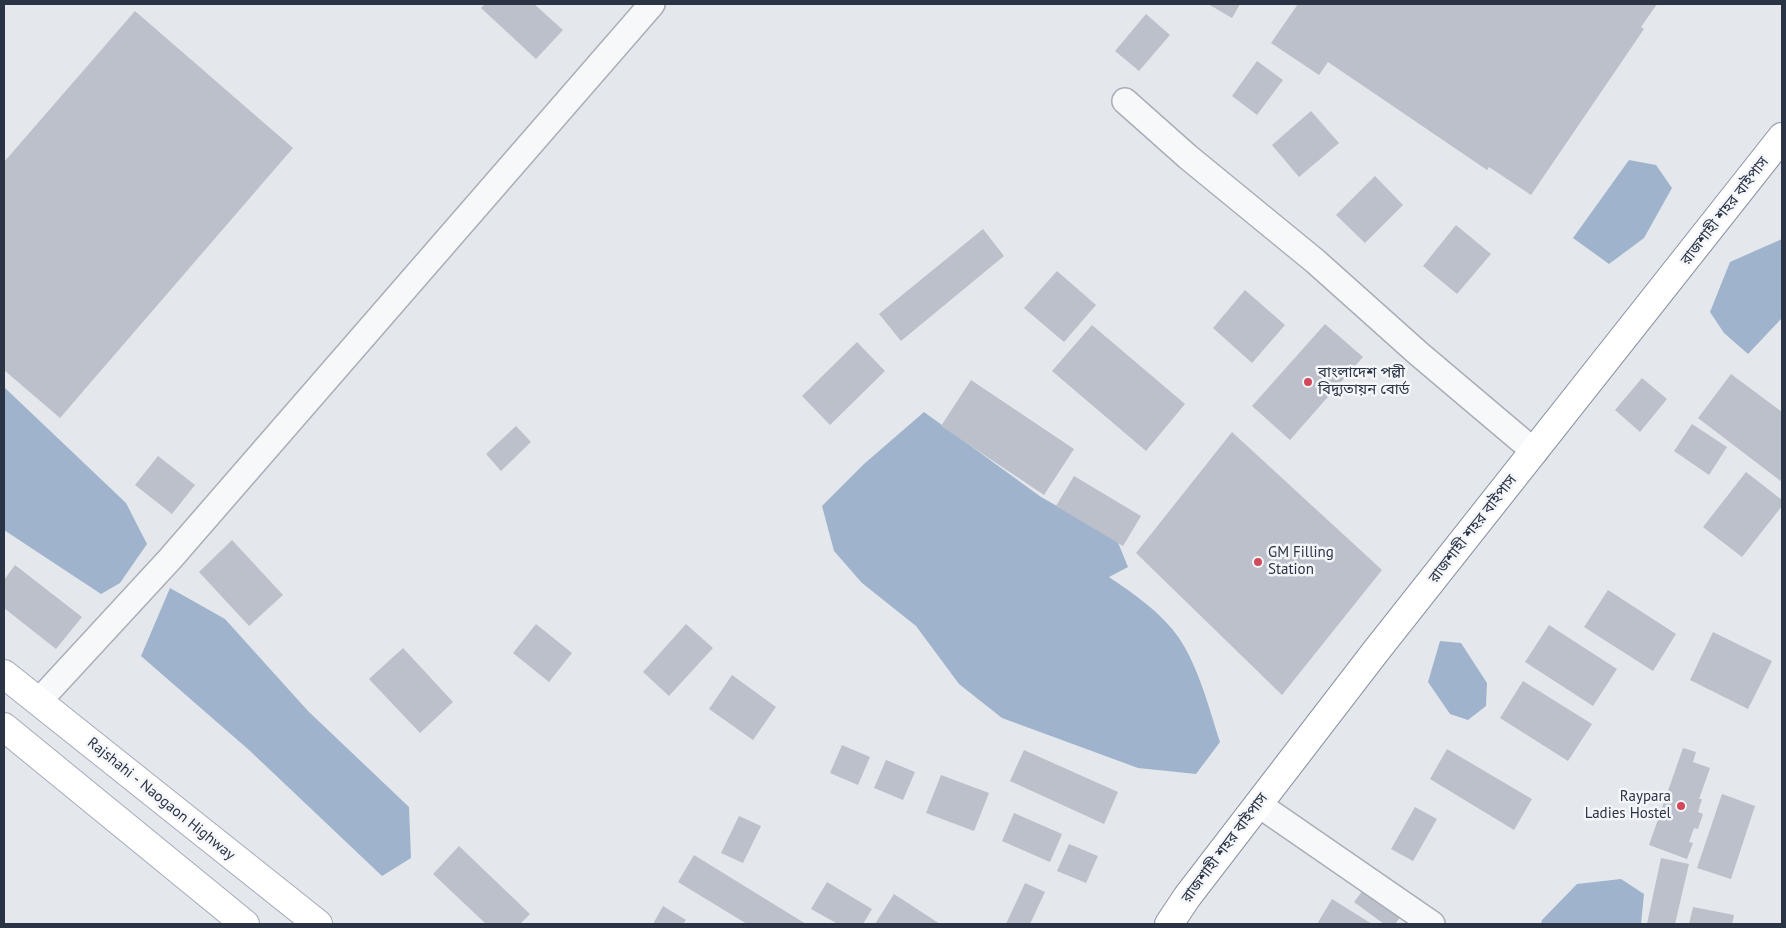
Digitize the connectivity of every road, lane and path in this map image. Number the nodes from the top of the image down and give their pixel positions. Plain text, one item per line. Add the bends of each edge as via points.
1 (652, 4) edge
2 (1125, 101) dead end
3 (1782, 136) edge
4 (1534, 452) junction
5 (4, 674) edge
6 (39, 701) junction
7 (4, 727) edge
8 (1258, 804) junction
9 (245, 924) edge
10 (318, 924) edge
11 (1169, 924) edge
12 (1432, 924) edge

1 - 6 street via 170,559
2 - 4 street
3 - 4 main road, রাজশাহী শহর বাইপাস
4 - 8 main road, রাজশাহী শহর বাইপাস
5 - 6 main road, Rajshahi - Naogaon Highway
6 - 10 main road, Rajshahi - Naogaon Highway
7 - 9 main road
8 - 11 main road, রাজশাহী শহর বাইপাস
8 - 12 street

